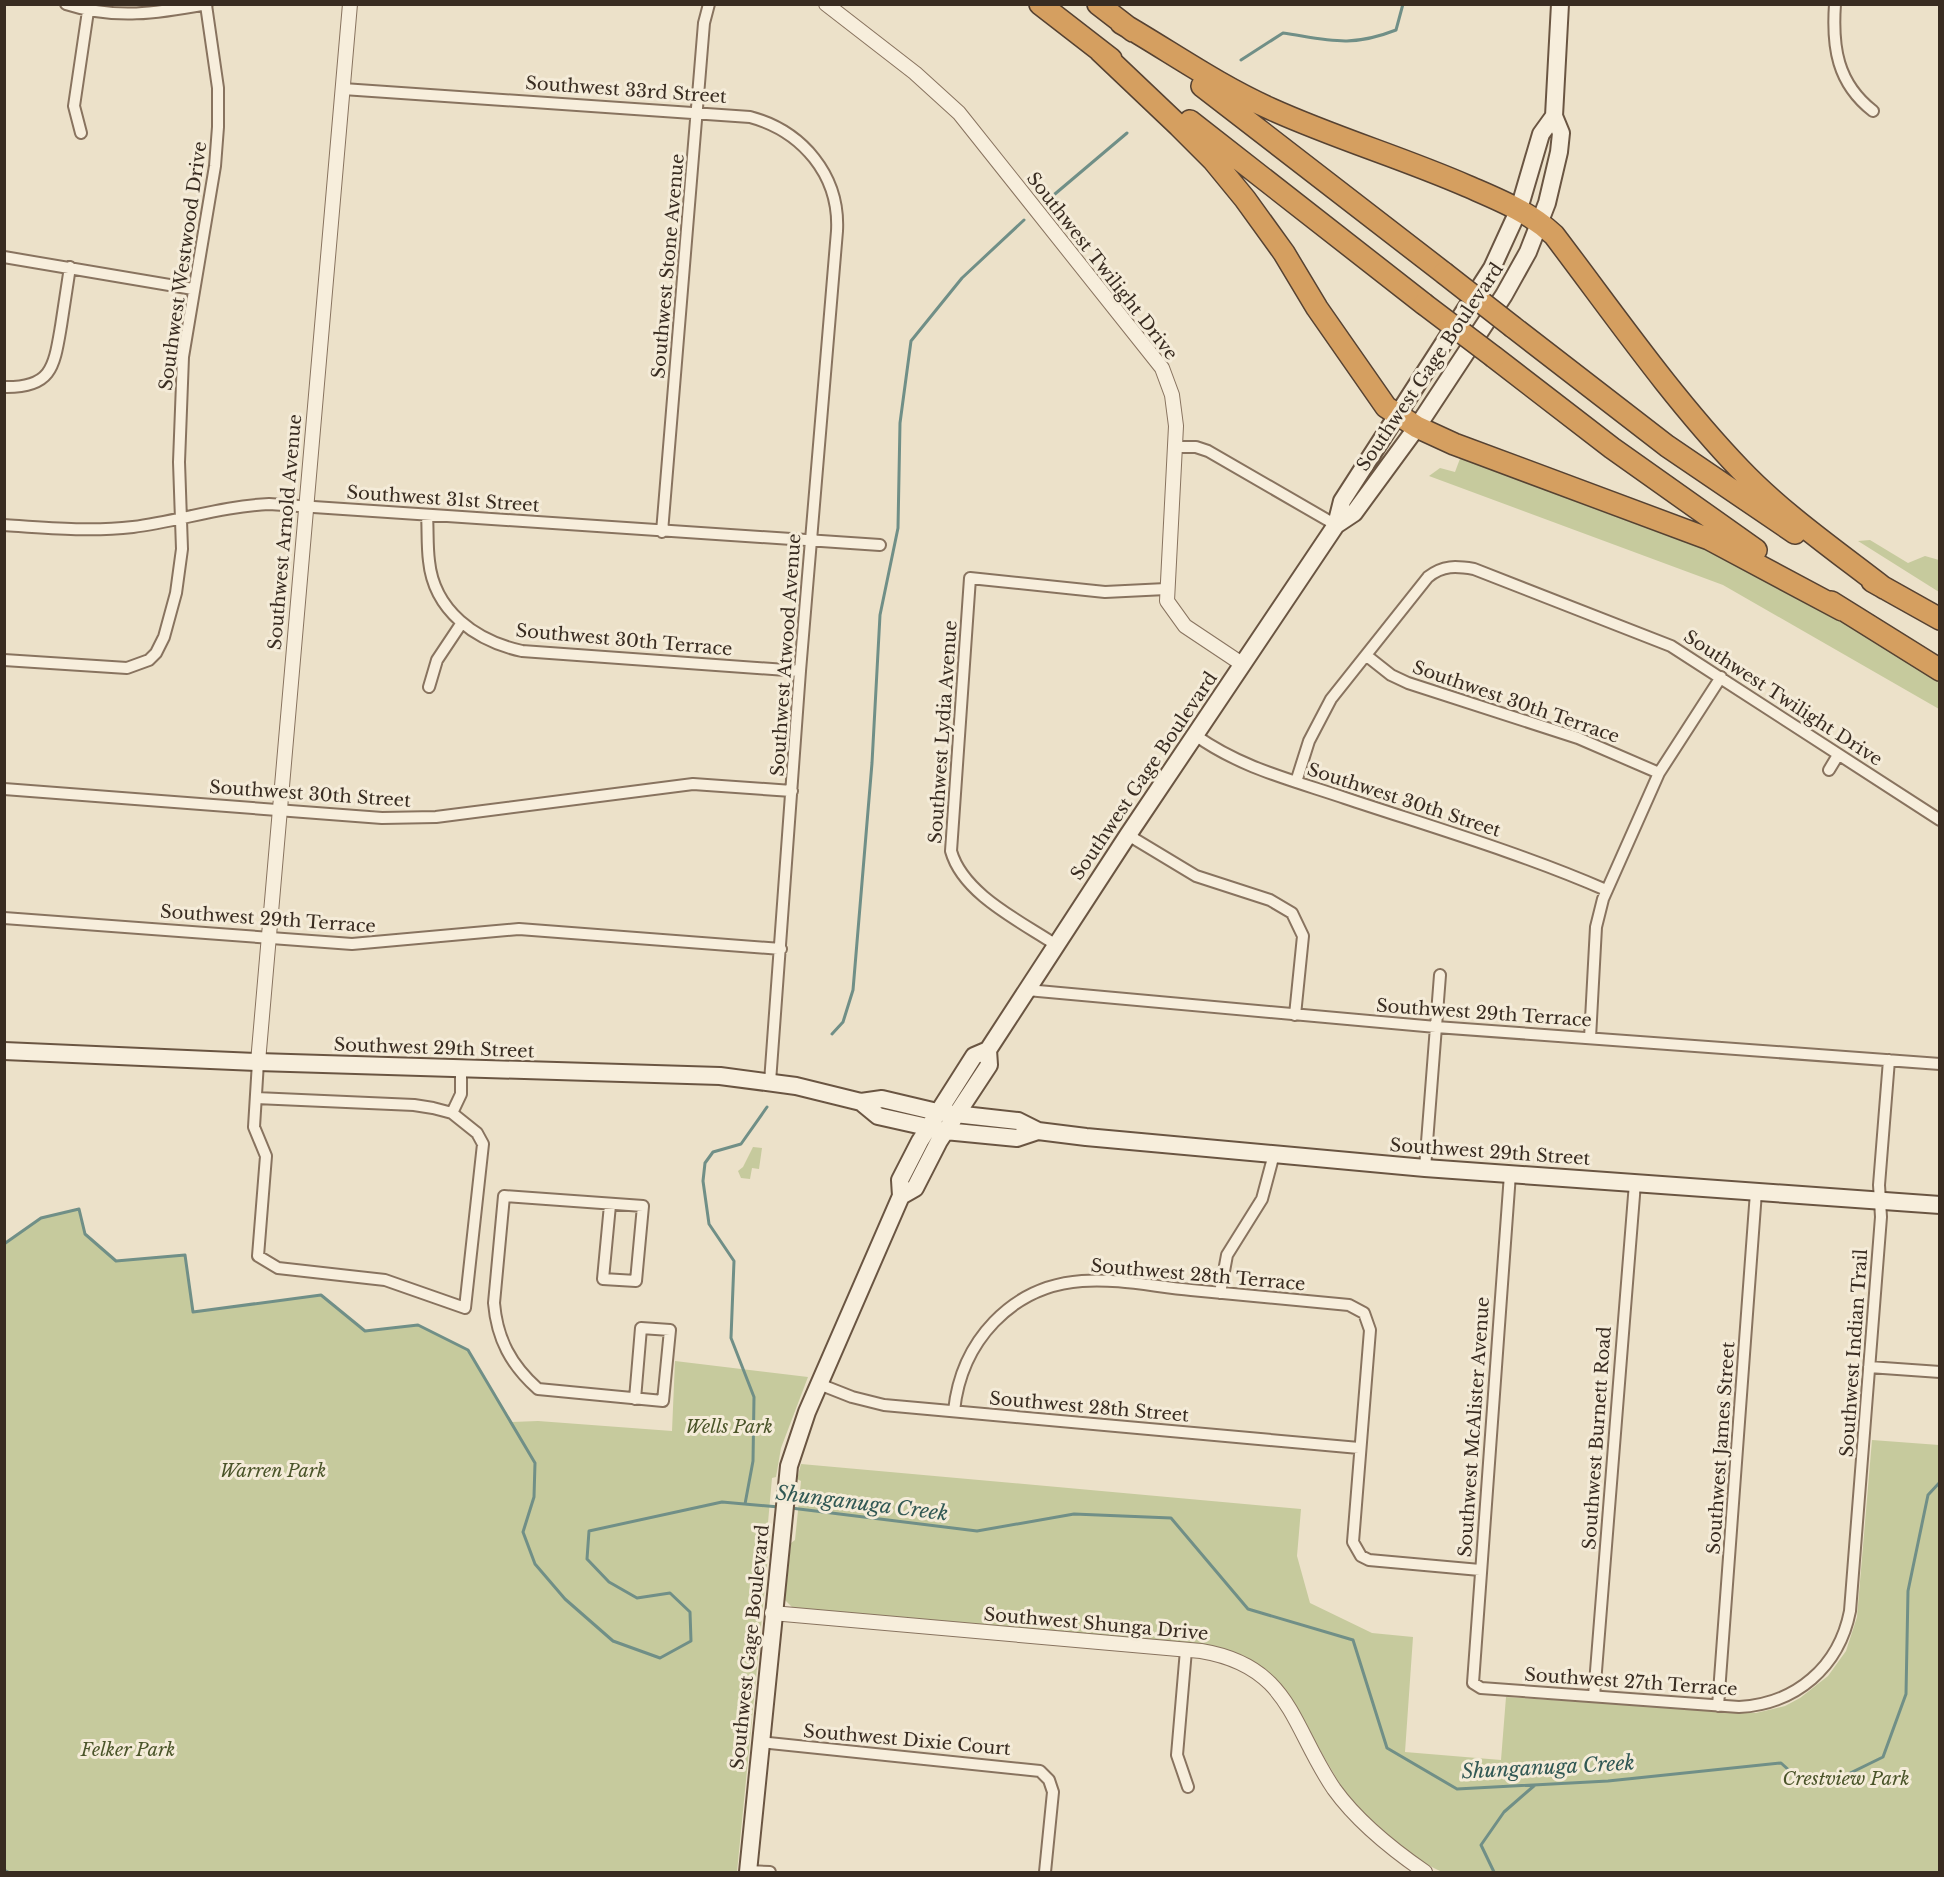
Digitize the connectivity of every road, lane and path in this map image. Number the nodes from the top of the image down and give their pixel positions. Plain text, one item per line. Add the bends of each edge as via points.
1 (66, 4) edge
2 (350, 4) edge
3 (709, 4) edge
4 (826, 4) edge
5 (1040, 4) edge
6 (1098, 4) edge
7 (1560, 4) edge
8 (1835, 4) edge
9 (207, 5) edge
10 (88, 11) junction
11 (1121, 23) junction
12 (1100, 51) junction
13 (343, 89) junction
14 (1873, 111) dead end
15 (697, 112) junction
16 (1554, 116) junction
17 (81, 133) dead end
18 (1520, 209) junction
19 (1540, 222) junction
20 (837, 231) joint
21 (4, 257) edge
22 (70, 267) junction
23 (193, 289) junction
24 (4, 387) edge
25 (1396, 414) junction
26 (1417, 427) junction
27 (1176, 447) junction
28 (304, 505) junction
29 (428, 515) junction
30 (182, 518) junction
31 (4, 525) edge
32 (1335, 525) junction
33 (662, 532) junction
34 (811, 542) junction
35 (880, 545) dead end
36 (1884, 588) junction
37 (1166, 589) junction
38 (1842, 610) junction
39 (1940, 619) edge
40 (461, 624) junction
41 (1366, 656) junction
42 (4, 660) edge
43 (1242, 664) junction
44 (1940, 670) edge
45 (800, 671) junction
46 (1721, 677) junction
47 (429, 687) dead end
48 (1195, 735) junction
49 (1838, 755) junction
50 (1829, 770) dead end
51 (1659, 773) junction
52 (1296, 782) junction
53 (4, 789) edge
54 (792, 790) junction
55 (279, 810) junction
56 (1940, 820) edge
57 (1128, 835) junction
58 (1606, 890) junction
59 (4, 918) edge
60 (268, 937) junction
61 (1056, 945) junction
62 (781, 949) junction
63 (1440, 975) dead end
64 (1027, 990) junction
65 (1296, 1015) junction
66 (1436, 1028) junction
67 (1590, 1038) junction
68 (988, 1050) junction
69 (4, 1051) edge
70 (1889, 1060) junction
71 (258, 1062) junction
72 (1940, 1064) edge
73 (461, 1068) junction
74 (770, 1082) junction
75 (256, 1098) junction
76 (861, 1102) junction
77 (938, 1112) junction
78 (452, 1113) junction
79 (956, 1114) junction
80 (928, 1128) junction
81 (945, 1131) junction
82 (1038, 1131) junction
83 (1274, 1154) junction
84 (1425, 1168) junction
85 (1510, 1174) junction
86 (1635, 1183) junction
87 (1756, 1192) junction
88 (901, 1196) junction
89 (1880, 1201) junction
90 (610, 1204) junction
91 (1940, 1206) edge
92 (1220, 1293) junction
93 (1869, 1367) junction
94 (1940, 1372) edge
95 (819, 1384) junction
96 (635, 1399) junction
97 (954, 1412) junction
98 (1359, 1448) junction
99 (1480, 1570) junction
100 (772, 1613) junction
101 (1838, 1647) joint
102 (1186, 1650) junction
103 (1473, 1683) joint
104 (1594, 1696) junction
105 (1718, 1706) junction
106 (760, 1742) junction
107 (1188, 1787) dead end
108 (748, 1872) edge
109 (770, 1872) edge
110 (1045, 1872) edge
111 (1425, 1872) edge

1 - 10 street
2 - 13 street, Southwest Arnold Avenue
3 - 15 street, Southwest Stone Avenue
4 - 27 street, Southwest Twilight Drive via 942,96 1064,243 1162,368 1174,405
5 - 12 highway
6 - 11 highway
7 - 16 main road, Southwest Gage Boulevard
8 - 14 street via 1834,46 1839,68 1856,96
9 - 10 street via 137,15
9 - 23 street, Southwest Westwood Drive via 216,70 218,127
10 - 17 street via 74,106
11 - 18 highway via 1226,87 1272,110
11 - 36 highway, bridge via 1706,475
12 - 25 highway via 1196,143 1245,199 1386,406
12 - 38 highway, bridge via 1681,499
13 - 15 street, Southwest 33rd Street
13 - 28 street, Southwest Arnold Avenue
15 - 20 street, Southwest 33rd Street via 750,117 794,137 810,152 827,178 834,198
15 - 33 street, Southwest Stone Avenue
16 - 18 main road, Southwest Gage Boulevard via 1541,134
16 - 19 main road, Southwest Gage Boulevard via 1561,133 1560,152
18 - 19 highway
18 - 25 main road, Southwest Gage Boulevard via 1483,284
19 - 26 main road, Southwest Gage Boulevard via 1504,296
19 - 36 highway via 1693,416 1742,471 1770,499
20 - 34 street, Southwest Atwood Avenue
21 - 22 street
22 - 23 street
22 - 24 street via 54,364 38,382 27,387
23 - 30 street, Southwest Westwood Drive via 179,412
25 - 26 highway
25 - 32 main road, Southwest Gage Boulevard via 1342,501
26 - 32 main road, Southwest Gage Boulevard via 1354,513
26 - 38 highway via 1709,539
27 - 32 street via 1208,451
27 - 37 street, Southwest Twilight Drive
28 - 29 street, Southwest 31st Street
28 - 30 street, Southwest 31st Street via 221,508
28 - 55 street, Southwest Arnold Avenue
29 - 33 street, Southwest 31st Street
29 - 40 street, Southwest 30th Terrace via 429,563 434,581
30 - 31 street, Southwest 31st Street via 89,530
30 - 42 street, Southwest Westwood Drive via 180,571 170,616 161,646 149,660 127,668
32 - 43 main road, Southwest Gage Boulevard
33 - 34 street, Southwest 31st Street
34 - 35 street, Southwest 31st Street
34 - 45 street, Southwest Atwood Avenue
36 - 39 highway
37 - 43 street, Southwest Twilight Drive via 1167,601 1177,619
37 - 61 street, Southwest Lydia Avenue via 1105,592 970,578 951,851 970,886
38 - 44 highway
40 - 45 street, Southwest 30th Terrace via 489,642 522,651
40 - 47 street via 437,660
41 - 46 street, Southwest Twilight Drive via 1428,577 1441,568 1457,566 1474,569 1671,646
41 - 51 street, Southwest 30th Terrace via 1408,683 1578,738
41 - 52 street, Southwest Twilight Drive via 1319,719
43 - 48 main road, Southwest Gage Boulevard
45 - 54 street, Southwest Atwood Avenue
46 - 49 street, Southwest Twilight Drive
46 - 51 street
48 - 52 street, Southwest 30th Street via 1248,767
48 - 57 main road, Southwest Gage Boulevard
49 - 50 street
49 - 56 street, Southwest Twilight Drive
51 - 58 street
52 - 58 street, Southwest 30th Street via 1558,869
53 - 55 street, Southwest 30th Street
54 - 55 street, Southwest 30th Street via 693,784 416,818
54 - 62 street, Southwest Atwood Avenue
55 - 60 street, Southwest Arnold Avenue
57 - 61 main road, Southwest Gage Boulevard
57 - 65 street via 1196,876 1270,900 1292,913 1303,936
58 - 67 street via 1596,927
59 - 60 street, Southwest 29th Terrace
60 - 62 street, Southwest 29th Terrace via 352,944 544,929
60 - 71 street, Southwest Arnold Avenue
61 - 64 main road, Southwest Gage Boulevard
62 - 74 street, Southwest Atwood Avenue
63 - 66 street
64 - 65 street, Southwest 29th Terrace
64 - 68 main road, Southwest Gage Boulevard
65 - 66 street, Southwest 29th Terrace
66 - 67 street, Southwest 29th Terrace
66 - 84 street
67 - 70 street, Southwest 29th Terrace
68 - 77 main road, Southwest Gage Boulevard via 974,1056
68 - 79 main road, Southwest Gage Boulevard via 988,1065
69 - 71 main road, Southwest 29th Street
70 - 72 street, Southwest 29th Terrace
70 - 89 street, Southwest Indian Trail
71 - 73 main road, Southwest 29th Street
71 - 75 street
73 - 74 main road, Southwest 29th Street via 693,1075
73 - 78 street via 461,1094
74 - 76 main road, Southwest 29th Street
75 - 78 street via 414,1105
75 - 78 street via 254,1127 266,1156 258,1256 278,1268 385,1280 465,1308 483,1144 477,1133
76 - 77 main road, Southwest 29th Street via 882,1099
76 - 80 main road, Southwest 29th Street via 878,1116
77 - 79 main road, Southwest 29th Street
77 - 80 main road, Southwest Gage Boulevard
79 - 81 main road, Southwest Gage Boulevard
79 - 82 main road, Southwest 29th Street via 1018,1121
80 - 81 main road, Southwest 29th Street
80 - 88 main road, Southwest Gage Boulevard via 900,1180
81 - 82 main road, Southwest 29th Street via 1017,1138
81 - 88 main road, Southwest Gage Boulevard via 915,1188
82 - 83 main road, Southwest 29th Street
83 - 84 main road, Southwest 29th Street
83 - 92 street via 1262,1199 1227,1255
84 - 85 main road, Southwest 29th Street
85 - 86 main road, Southwest 29th Street
85 - 99 street, Southwest McAlister Avenue
86 - 87 main road, Southwest 29th Street
86 - 104 street, Southwest Burnett Road
87 - 89 main road, Southwest 29th Street
87 - 105 street, Southwest James Street
88 - 95 main road, Southwest Gage Boulevard
89 - 91 main road, Southwest 29th Street
89 - 93 street, Southwest Indian Trail
90 - 90 street via 643,1206 636,1281 603,1279
90 - 96 street via 504,1196 495,1318 514,1364 538,1389
92 - 97 street, Southwest 28th Terrace via 1094,1281 1064,1283 1037,1292 1009,1308 977,1341 959,1382
92 - 98 street, Southwest 28th Terrace via 1349,1305 1364,1313 1370,1330
93 - 94 street
93 - 101 street, Southwest Indian Trail via 1850,1611
95 - 97 street, Southwest 28th Street via 884,1405
95 - 100 main road, Southwest Gage Boulevard via 795,1440 786,1483
96 - 96 street via 641,1328 670,1330 663,1401
97 - 98 street, Southwest 28th Street
98 - 99 street via 1353,1542 1356,1550 1369,1560
99 - 103 street, Southwest McAlister Avenue
100 - 102 street, Southwest Shunga Drive
100 - 106 main road, Southwest Gage Boulevard
101 - 105 street, Southwest 27th Terrace via 1818,1674 1788,1696 1749,1707
102 - 107 street via 1177,1755
102 - 111 street, Southwest Shunga Drive via 1232,1659 1274,1687 1286,1701 1335,1789 1374,1830
103 - 104 street, Southwest 27th Terrace via 1480,1688
104 - 105 street, Southwest 27th Terrace
106 - 108 main road, Southwest Gage Boulevard
106 - 110 street, Southwest Dixie Court via 1033,1768 1048,1777 1053,1792
108 - 109 street

